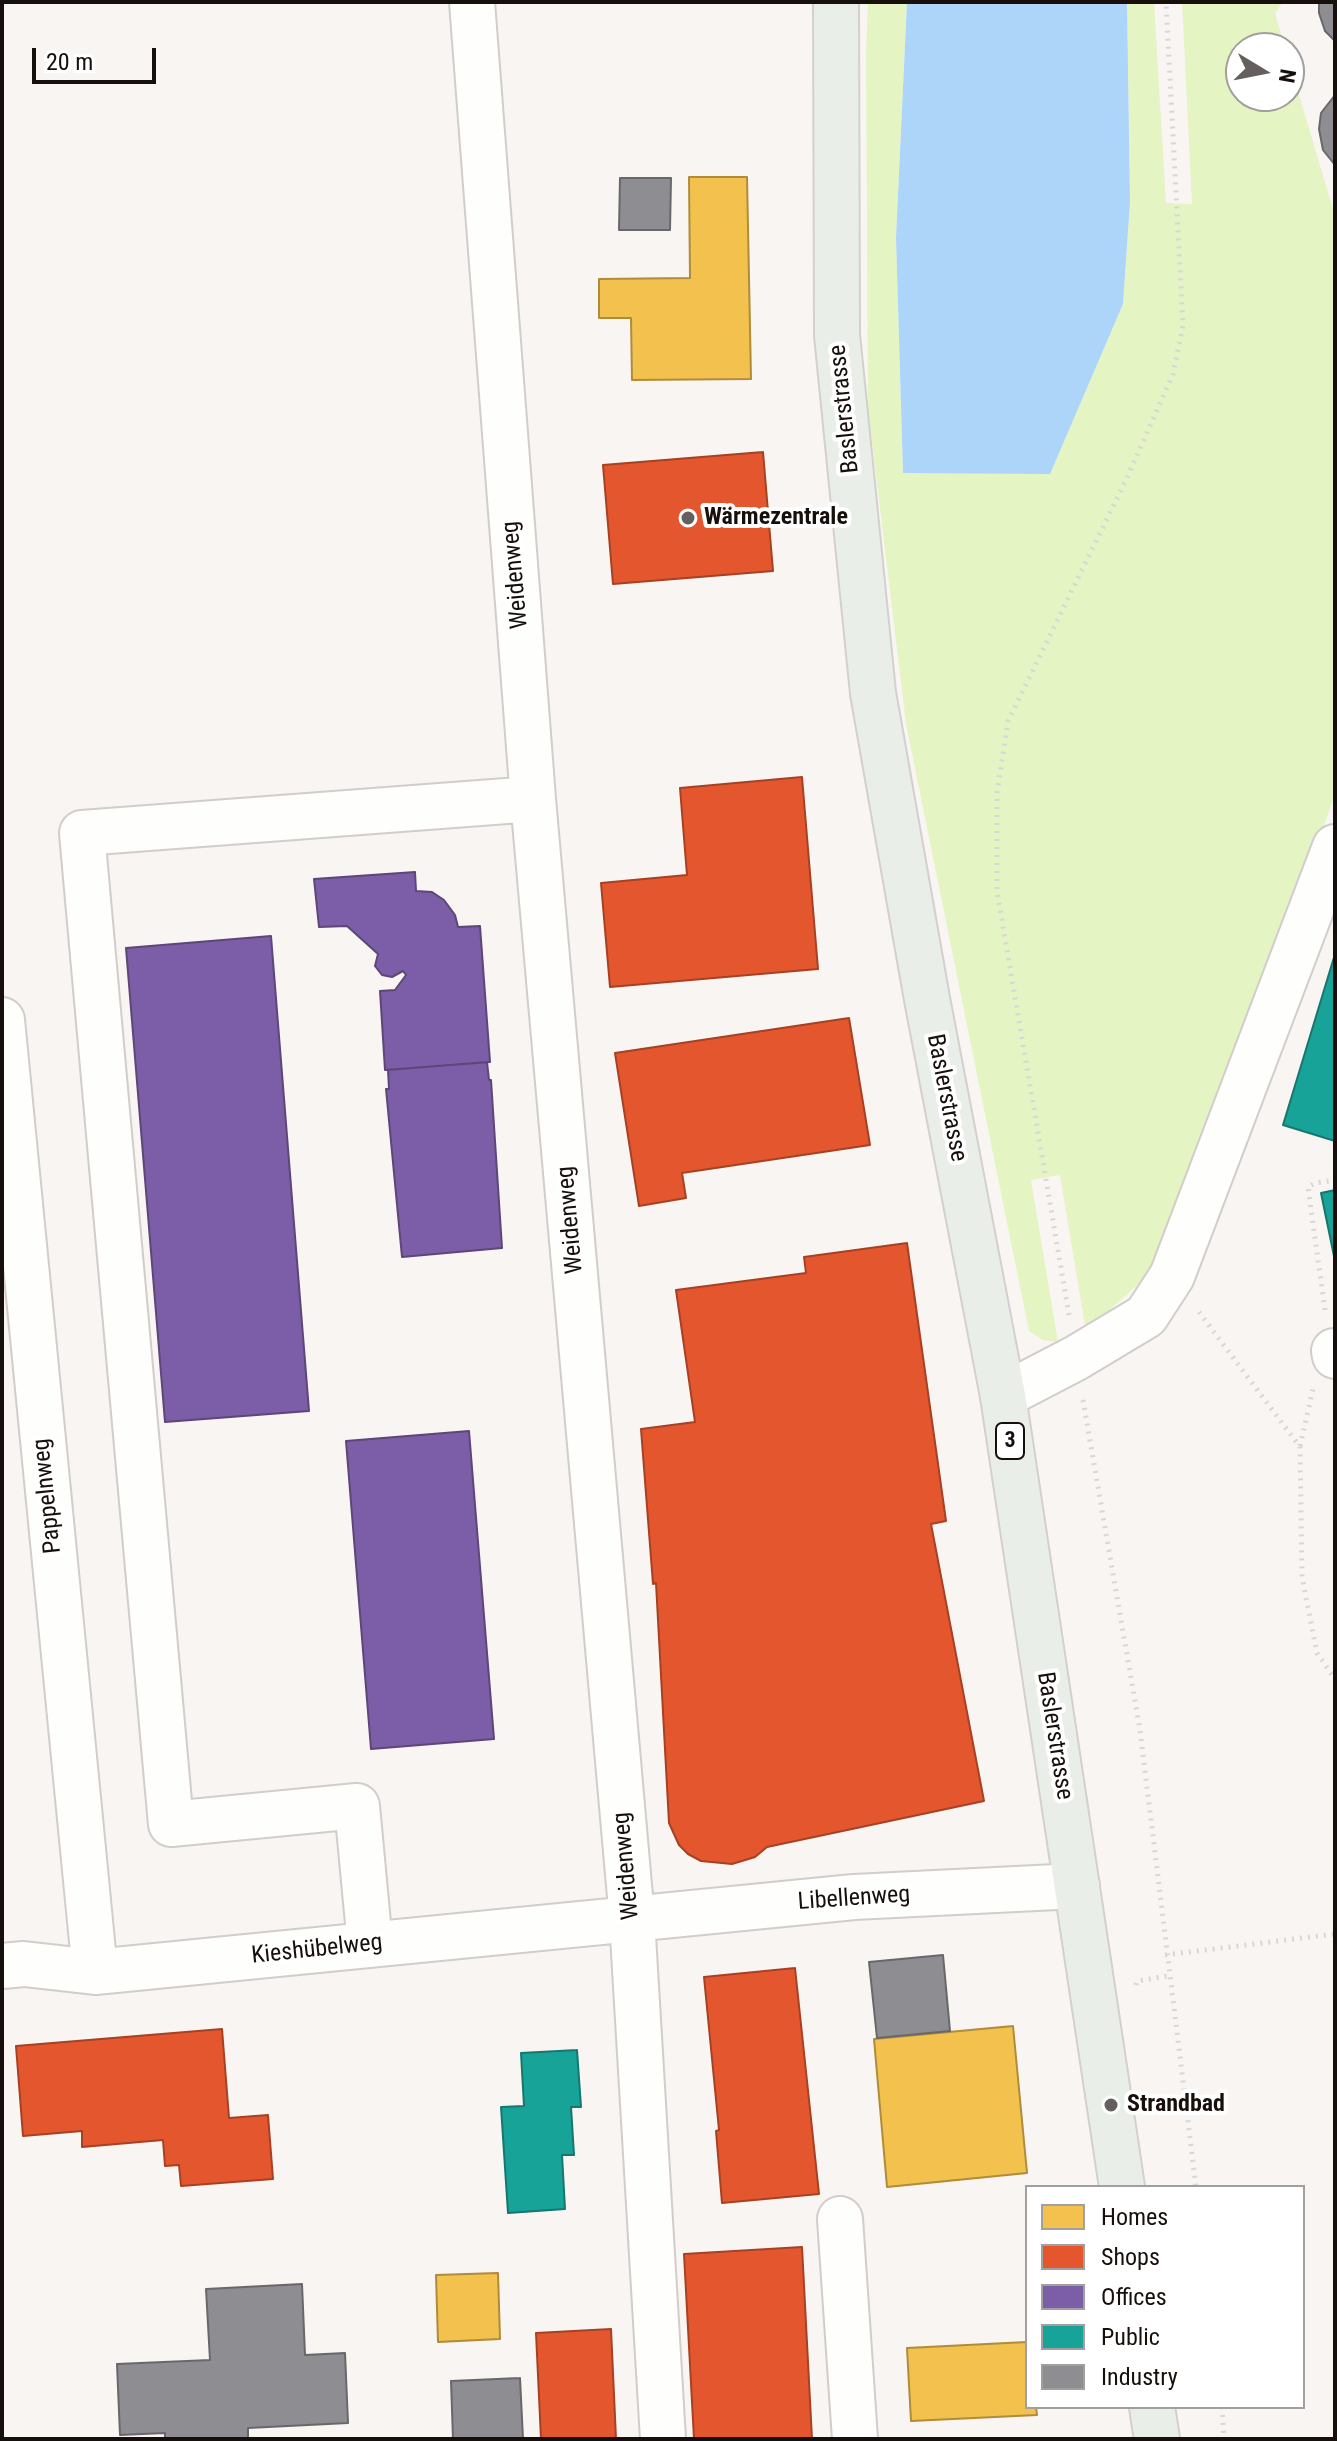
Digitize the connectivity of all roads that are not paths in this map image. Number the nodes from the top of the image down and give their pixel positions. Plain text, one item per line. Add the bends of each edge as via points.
1 (472, 2) edge
2 (836, 2) edge
3 (533, 799) junction
4 (1335, 847) edge
5 (2, 1020) edge
6 (1003, 1396) junction
7 (1077, 1886) junction
8 (632, 1919) junction
9 (370, 1945) junction
10 (2, 1966) edge
11 (95, 1972) junction
12 (1122, 2185) edge
13 (840, 2219) dead end
14 (1152, 2409) edge
15 (663, 2439) edge
16 (855, 2439) edge
17 (1157, 2439) edge

1 - 3 street, Weidenweg
2 - 6 main road, Baslerstrasse / 3 via 837,335 873,693
3 - 8 street, Weidenweg
3 - 9 street via 82,833 171,1824 357,1806
4 - 6 street via 1172,1276 1146,1316
5 - 11 street, Pappelnweg
6 - 7 main road, Baslerstrasse / 3
7 - 8 street, Libellenweg via 854,1897
7 - 12 main road, Baslerstrasse / 3
8 - 9 street, Kieshübelweg
8 - 15 street, Weidenweg
9 - 11 street, Kieshübelweg
10 - 11 street, Kieshübelweg
13 - 16 street
14 - 17 main road

